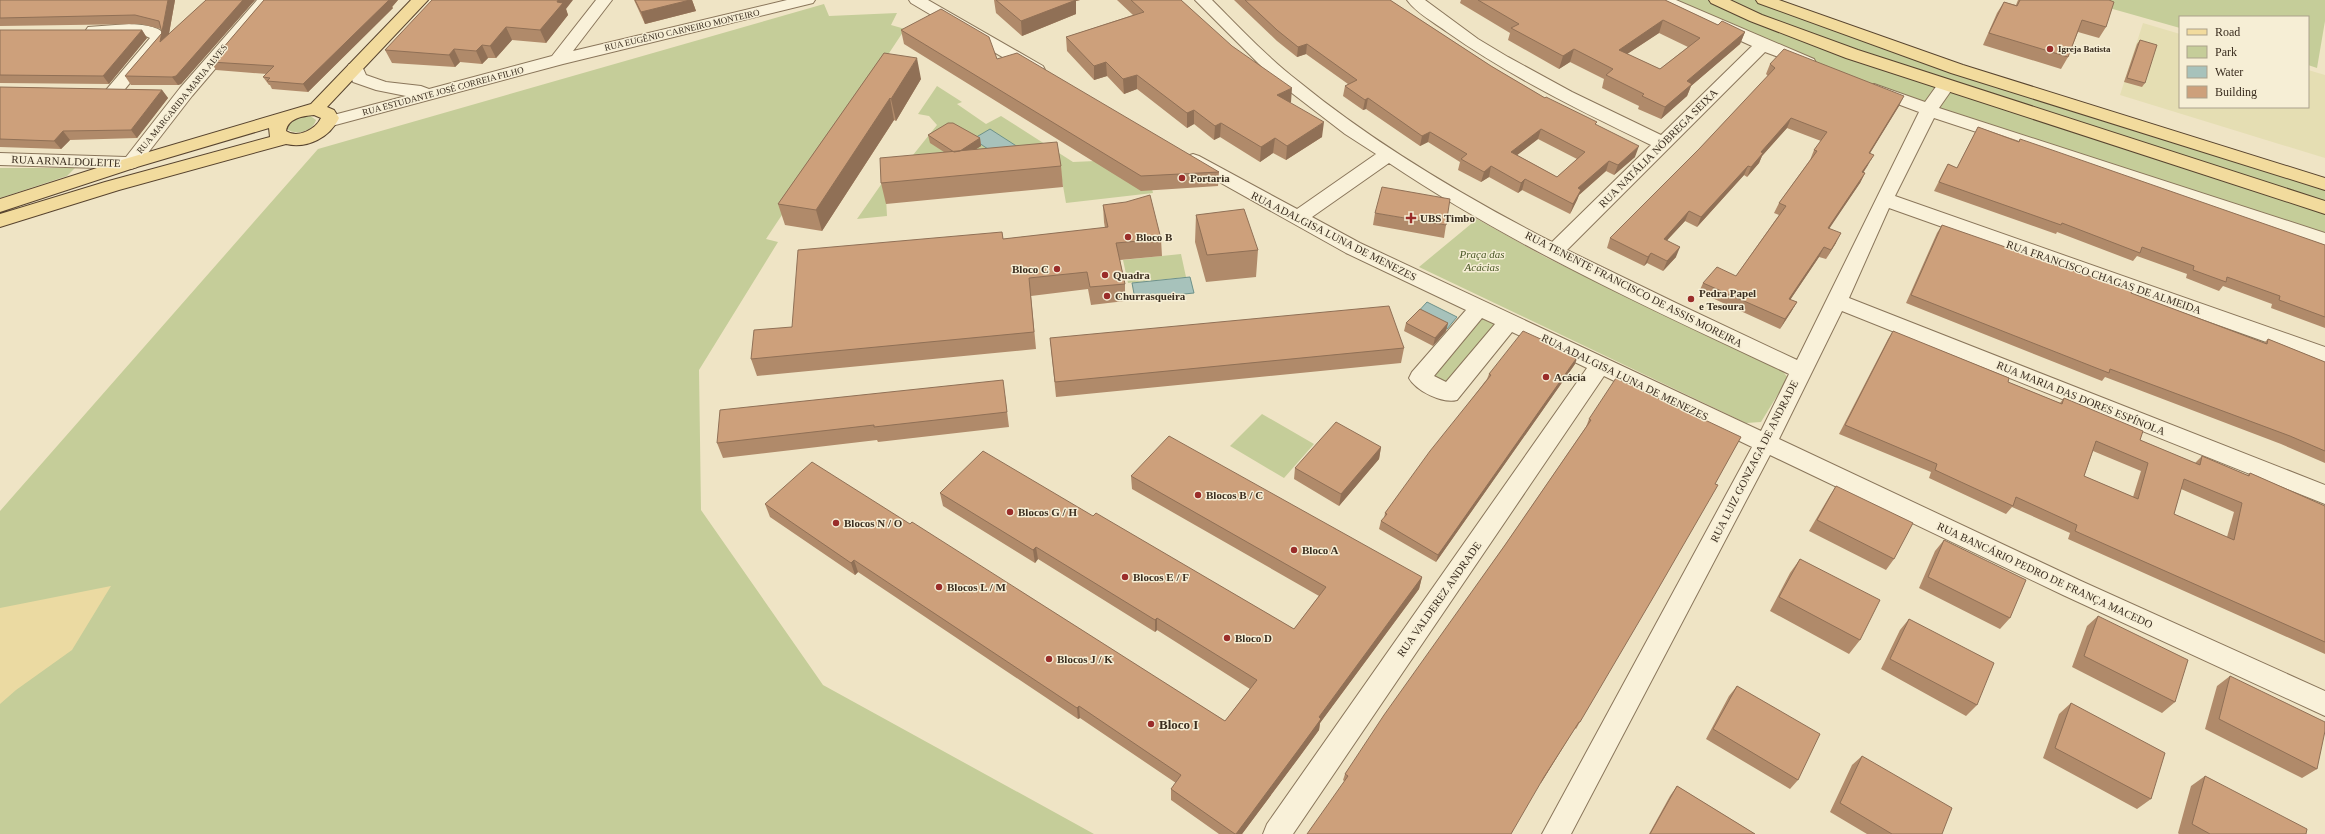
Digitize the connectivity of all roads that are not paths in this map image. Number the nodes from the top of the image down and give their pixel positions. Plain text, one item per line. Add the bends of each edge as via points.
1 (266, 0) edge
2 (420, 0) edge
3 (604, 0) edge
4 (807, 0) edge
5 (917, 0) edge
6 (1203, 0) edge
7 (1415, 0) edge
8 (1662, 0) edge
9 (1717, 0) edge
10 (1764, 0) edge
11 (79, 31) edge
12 (1762, 45) junction
13 (558, 60) junction
14 (355, 68) junction
15 (1820, 68) edge
16 (1054, 79) edge
17 (1857, 82) edge
18 (1996, 82) junction
19 (1946, 85) junction
20 (450, 88) junction
21 (139, 91) edge
22 (162, 91) edge
23 (186, 92) junction
24 (316, 109) junction
25 (1929, 110) junction
26 (285, 118) junction
27 (328, 122) junction
28 (286, 138) junction
29 (1662, 143) junction
30 (1176, 150) edge
31 (1389, 154) junction
32 (0, 160) edge
33 (131, 163) junction
34 (2325, 184) edge
35 (1884, 199) junction
36 (0, 206) edge
37 (2325, 208) edge
38 (1297, 218) junction
39 (0, 221) edge
40 (2325, 240) edge
41 (1554, 251) junction
42 (1837, 301) junction
43 (1479, 308) junction
44 (1509, 321) junction
45 (2325, 356) edge
46 (1601, 364) junction
47 (1800, 370) junction
48 (1765, 444) junction
49 (2325, 496) edge
50 (2325, 704) edge
51 (1277, 834) edge
52 (1556, 834) edge

1 - 23 street, RUA MARGARIDA MARIA ALVES
2 - 14 main road
3 - 13 street
4 - 13 street, RUA EUGÊNIO CARNEIRO MONTEIRO
5 - 16 street
6 - 31 street, RUA TENENTE FRANCISCO DE ASSIS MOREIRA via 1238,37 1293,86
7 - 29 street via 1498,58 1568,99
8 - 12 street
9 - 19 main road via 1756,18
10 - 18 main road via 1837,28
11 - 21 street via 142,30 159,37 107,90
12 - 15 street
12 - 29 street, RUA NATÁLIA NÓBREGA SEIXA
13 - 20 street, RUA ESTUDANTE JOSÉ CORREIA FILHO
14 - 20 street via 358,78 388,89 420,91
14 - 24 main road
17 - 25 street
18 - 19 main road via 1959,76
18 - 34 main road
19 - 25 street, RUA LUIZ GONZAGA DE ANDRADE
19 - 37 main road
20 - 27 street, RUA ESTUDANTE JOSÉ CORREIA FILHO
22 - 23 street
23 - 33 street, RUA MARGARIDA MARIA ALVES
24 - 26 main road via 300,111
24 - 27 main road via 328,114
25 - 35 street, RUA LUIZ GONZAGA DE ANDRADE
25 - 40 street
26 - 28 main road via 280,123 277,133
26 - 33 main road
27 - 28 main road via 311,136
28 - 39 main road via 112,186
29 - 41 street, RUA NATÁLIA NÓBREGA SEIXA
30 - 38 street, RUA ADALGISA LUNA DE MENEZES
31 - 38 street
31 - 41 street, RUA TENENTE FRANCISCO DE ASSIS MOREIRA
32 - 33 street, RUA ARNALDOLEITE
33 - 36 main road
35 - 42 street, RUA LUIZ GONZAGA DE ANDRADE
35 - 45 street, RUA FRANCISCO CHAGAS DE ALMEIDA
38 - 43 street, RUA ADALGISA LUNA DE MENEZES via 1353,248
41 - 47 street, RUA TENENTE FRANCISCO DE ASSIS MOREIRA via 1666,308
42 - 47 street, RUA LUIZ GONZAGA DE ANDRADE
42 - 49 street, RUA MARIA DAS DORES ESPÍNOLA
43 - 44 street, RUA ADALGISA LUNA DE MENEZES
43 - 44 street via 1420,378 1449,394
44 - 46 street, RUA ADALGISA LUNA DE MENEZES
46 - 48 street, RUA ADALGISA LUNA DE MENEZES
46 - 51 street, RUA VALDEREZ ANDRADE
47 - 48 street, RUA LUIZ GONZAGA DE ANDRADE
48 - 50 street, RUA BANCÁRIO PEDRO DE FRANÇA MACEDO
48 - 52 street, RUA LUIZ GONZAGA DE ANDRADE

